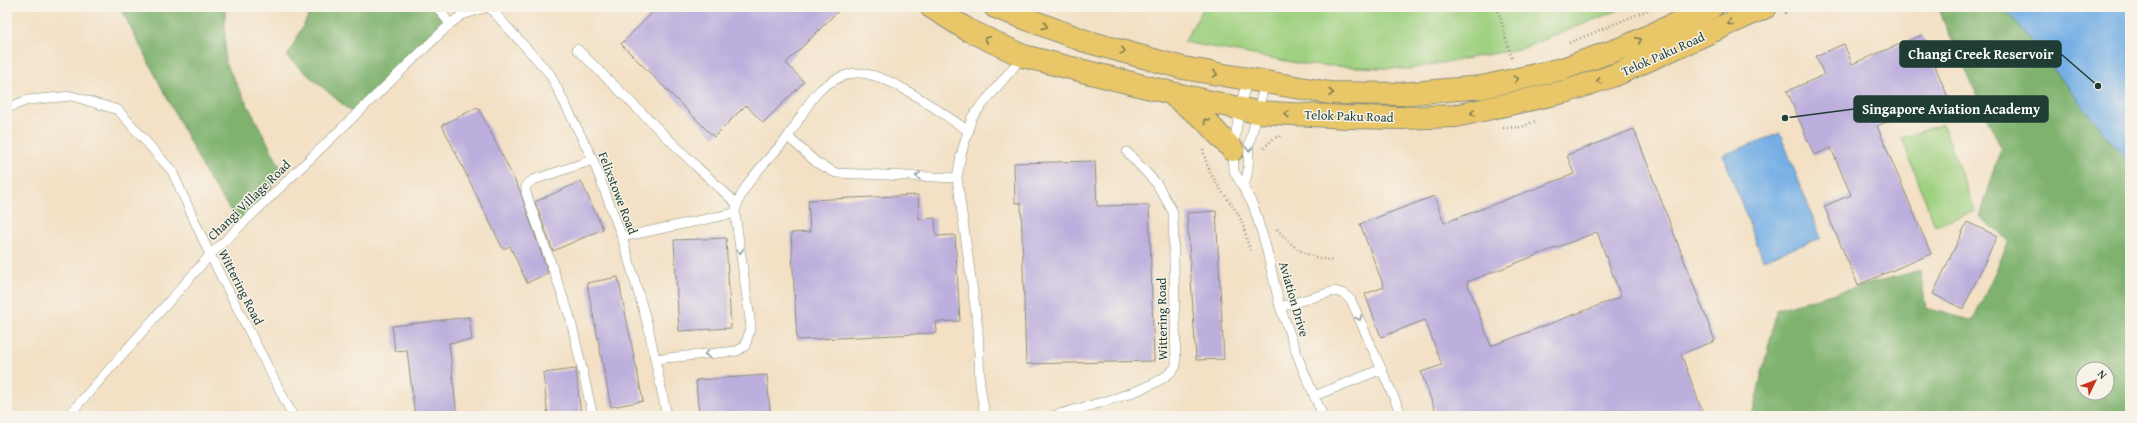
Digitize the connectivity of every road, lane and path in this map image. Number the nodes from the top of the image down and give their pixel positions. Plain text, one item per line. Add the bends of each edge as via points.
1 (437, 7) edge
2 (488, 7) edge
3 (930, 7) edge
4 (995, 7) edge
5 (1497, 7) edge
6 (1655, 7) edge
7 (1712, 7) edge
8 (1766, 7) edge
9 (463, 11) edge
10 (450, 24) junction
11 (1565, 44) dead end
12 (577, 49) dead end
13 (1022, 56) junction
14 (1511, 58) dead end
15 (1513, 62) dead end
16 (1505, 63) dead end
17 (1256, 81) junction
18 (1171, 93) junction
19 (7, 108) edge
20 (1248, 110) junction
21 (969, 131) junction
22 (788, 137) junction
23 (1203, 146) dead end
24 (1233, 150) junction
25 (1127, 152) dead end
26 (593, 160) junction
27 (957, 178) junction
28 (1244, 187) junction
29 (736, 203) junction
30 (735, 213) junction
31 (1274, 225) dead end
32 (622, 237) junction
33 (210, 255) junction
34 (1252, 255) dead end
35 (1334, 261) dead end
36 (1280, 307) junction
37 (656, 359) junction
38 (1382, 369) junction
39 (1314, 396) junction
40 (68, 416) edge
41 (293, 416) edge
42 (593, 416) edge
43 (667, 416) edge
44 (985, 416) edge
45 (1052, 416) edge
46 (1323, 416) edge
47 (1402, 416) edge

1 - 10 lane
2 - 9 lane, Changi Village Road
2 - 26 lane, Felixstowe Road via 550,74
13 -> 3 main road, Telok Paku Road via 968,30
4 -> 17 main road, Telok Paku Road via 1086,41 1183,68
5 - 14 path
6 - 11 path
17 -> 7 main road, Telok Paku Road via 1330,93 1400,94 1482,87 1562,68 1605,54
8 -> 20 main road, Telok Paku Road via 1615,75 1568,91 1455,116 1346,117
9 - 10 lane, Changi Village Road
10 - 33 lane, Changi Village Road
12 - 29 lane
13 - 18 main road, Telok Paku Road
13 - 21 lane via 972,117
15 - 16 path
17 - 20 lane, Aviation Drive
17 - 20 lane, Aviation Drive
18 - 20 main road, Telok Paku Road
24 -> 18 main road via 1204,118
19 - 33 lane, Wittering Road via 28,100 72,96 118,110 172,172
20 - 24 lane, Aviation Drive
20 -> 28 lane, Aviation Drive via 1248,172
21 - 22 lane via 884,78 858,73 837,79 819,91 801,114
21 - 27 lane
27 -> 22 lane via 836,173 816,163
22 - 29 lane
23 - 34 path via 1205,160 1217,187 1238,215
24 - 28 lane, Aviation Drive via 1234,171
25 - 45 lane, Wittering Road via 1157,184 1173,212 1176,366 1167,376 1148,387
26 - 32 lane, Felixstowe Road
26 - 42 lane via 533,180 526,185 526,193 570,317
27 - 44 lane via 978,328 980,385
28 - 36 lane, Aviation Drive via 1253,205 1265,243
29 - 30 lane
30 - 32 lane
30 -> 37 lane via 751,327 745,346 737,351
31 - 35 path via 1296,249 1307,255
32 - 37 lane, Felixstowe Road
33 - 40 lane, Changi Village Road
33 - 41 lane, Wittering Road
36 -> 38 lane via 1335,291 1344,294 1351,300
36 - 39 lane, Aviation Drive via 1300,365
37 - 43 lane, Felixstowe Road
38 - 39 lane
38 - 47 lane
39 - 46 lane, Aviation Drive

